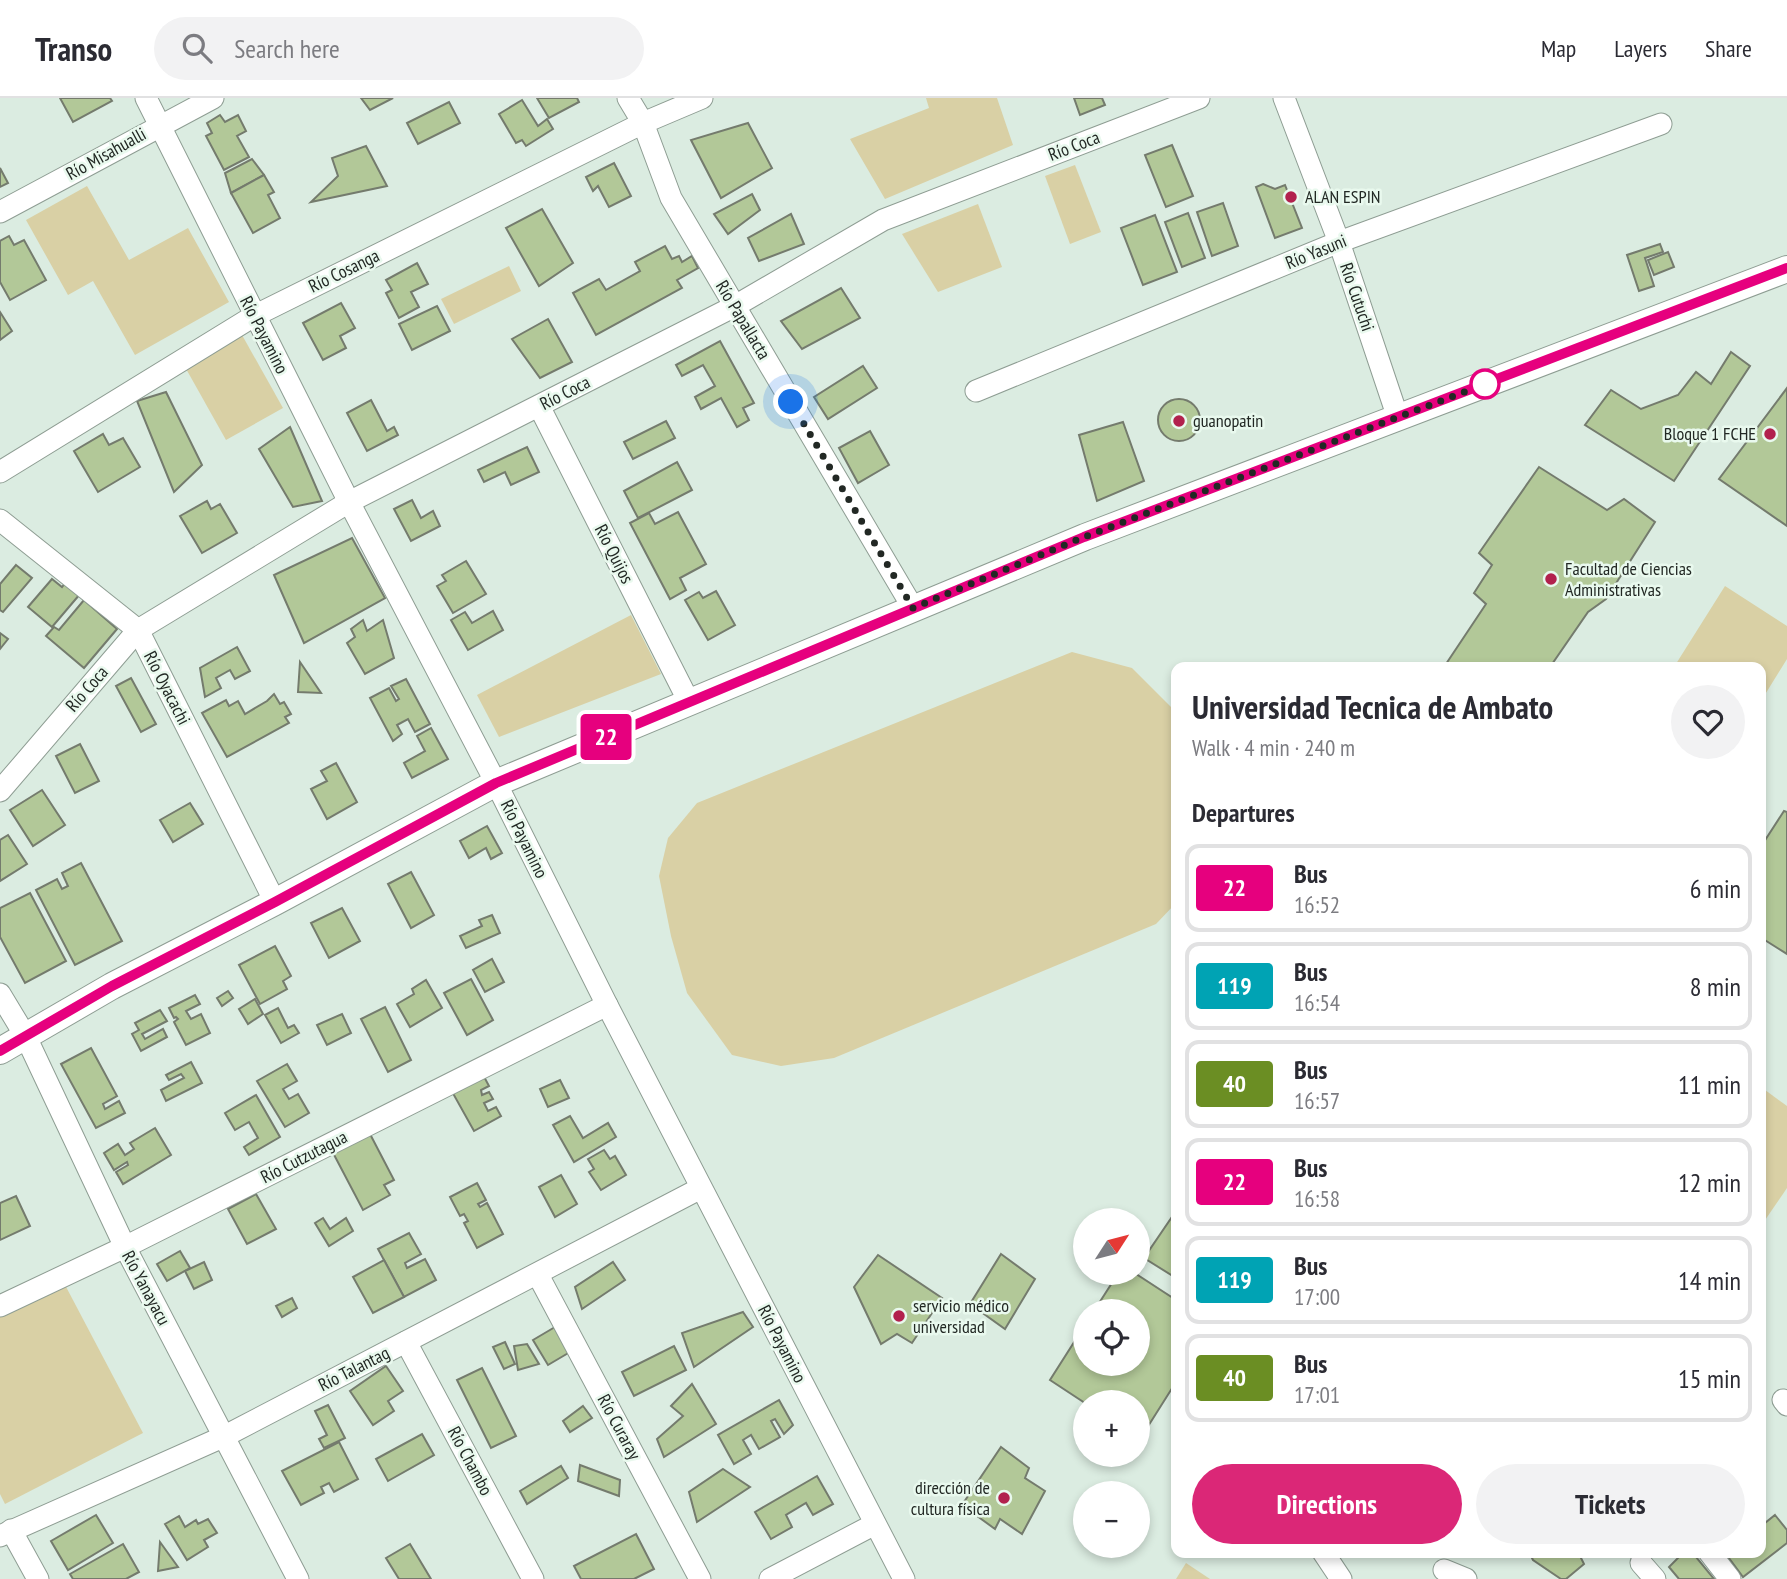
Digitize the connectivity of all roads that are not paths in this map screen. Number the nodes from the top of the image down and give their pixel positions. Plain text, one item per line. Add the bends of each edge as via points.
1 (146, 98) edge
2 (212, 98) edge
3 (628, 98) edge
4 (702, 98) edge
5 (1199, 98) edge
6 (1284, 98) edge
7 (643, 123) junction
8 (1661, 124) dead end
9 (160, 125) junction
10 (0, 212) edge
11 (1339, 242) junction
12 (1787, 268) edge
13 (735, 306) junction
14 (254, 316) junction
15 (976, 391) dead end
16 (539, 407) junction
17 (1398, 418) junction
18 (0, 472) edge
19 (349, 502) junction
20 (0, 520) edge
21 (913, 608) junction
22 (138, 630) junction
23 (689, 702) junction
24 (496, 783) junction
25 (0, 791) edge
26 (275, 902) junction
27 (0, 994) edge
28 (607, 1005) junction
29 (26, 1037) junction
30 (0, 1051) edge
31 (701, 1188) junction
32 (125, 1247) junction
33 (538, 1275) junction
34 (0, 1306) edge
35 (406, 1342) junction
36 (225, 1436) junction
37 (875, 1524) junction
38 (6, 1533) edge
39 (1327, 1558) edge
40 (1714, 1558) edge
41 (1444, 1570) dead end
42 (38, 1579) edge
43 (298, 1579) edge
44 (533, 1579) edge
45 (700, 1579) edge
46 (770, 1579) edge
47 (904, 1579) edge
48 (1340, 1579) edge
49 (1466, 1579) edge
50 (1730, 1579) edge

1 - 9 street, Río Payamino
2 - 9 street, Río Misahualli
3 - 7 street, Río Papallacta
4 - 7 street, Río Cosanga
5 - 13 street, Río Coca via 883,220
6 - 11 street, Río Cutuchi
7 - 13 street, Río Papallacta via 671,198
7 - 14 street, Río Cosanga
8 - 11 street, Río Yasuni
9 - 10 street, Río Misahualli
9 - 14 street, Río Payamino
11 - 15 street, Río Yasuni
11 - 17 street, Río Cutuchi
12 - 17 street
13 - 16 street, Río Coca
13 - 21 street, Río Papallacta
14 - 18 street, Río Cosanga
14 - 19 street, Río Payamino
16 - 19 street, Río Coca
16 - 23 street, Río Quijos
17 - 21 street via 1084,537
19 - 22 street, Río Coca
19 - 24 street, Río Payamino
20 - 22 street, Río Oyacachi
21 - 23 street
22 - 25 street, Río Coca
22 - 26 street, Río Oyacachi
23 - 24 street
24 - 26 street
24 - 28 street, Río Payamino
26 - 29 street via 112,986
27 - 29 street, Río Yanayacu
28 - 31 street, Río Payamino
28 - 32 street, Río Cutzutagua
29 - 30 street
29 - 32 street, Río Yanayacu
31 - 33 street, Río Talantag
31 - 37 street, Río Payamino
32 - 34 street, Río Cutzutagua
32 - 36 street, Río Yanayacu
33 - 35 street, Río Talantag
33 - 45 street, Río Curaray
35 - 36 street, Río Talantag
35 - 44 street, Río Chambo
36 - 38 street, Río Talantag
36 - 43 street, Río Yanayacu
37 - 46 street
37 - 47 street, Río Payamino
38 - 42 street
39 - 48 street
40 - 50 street
41 - 49 street

